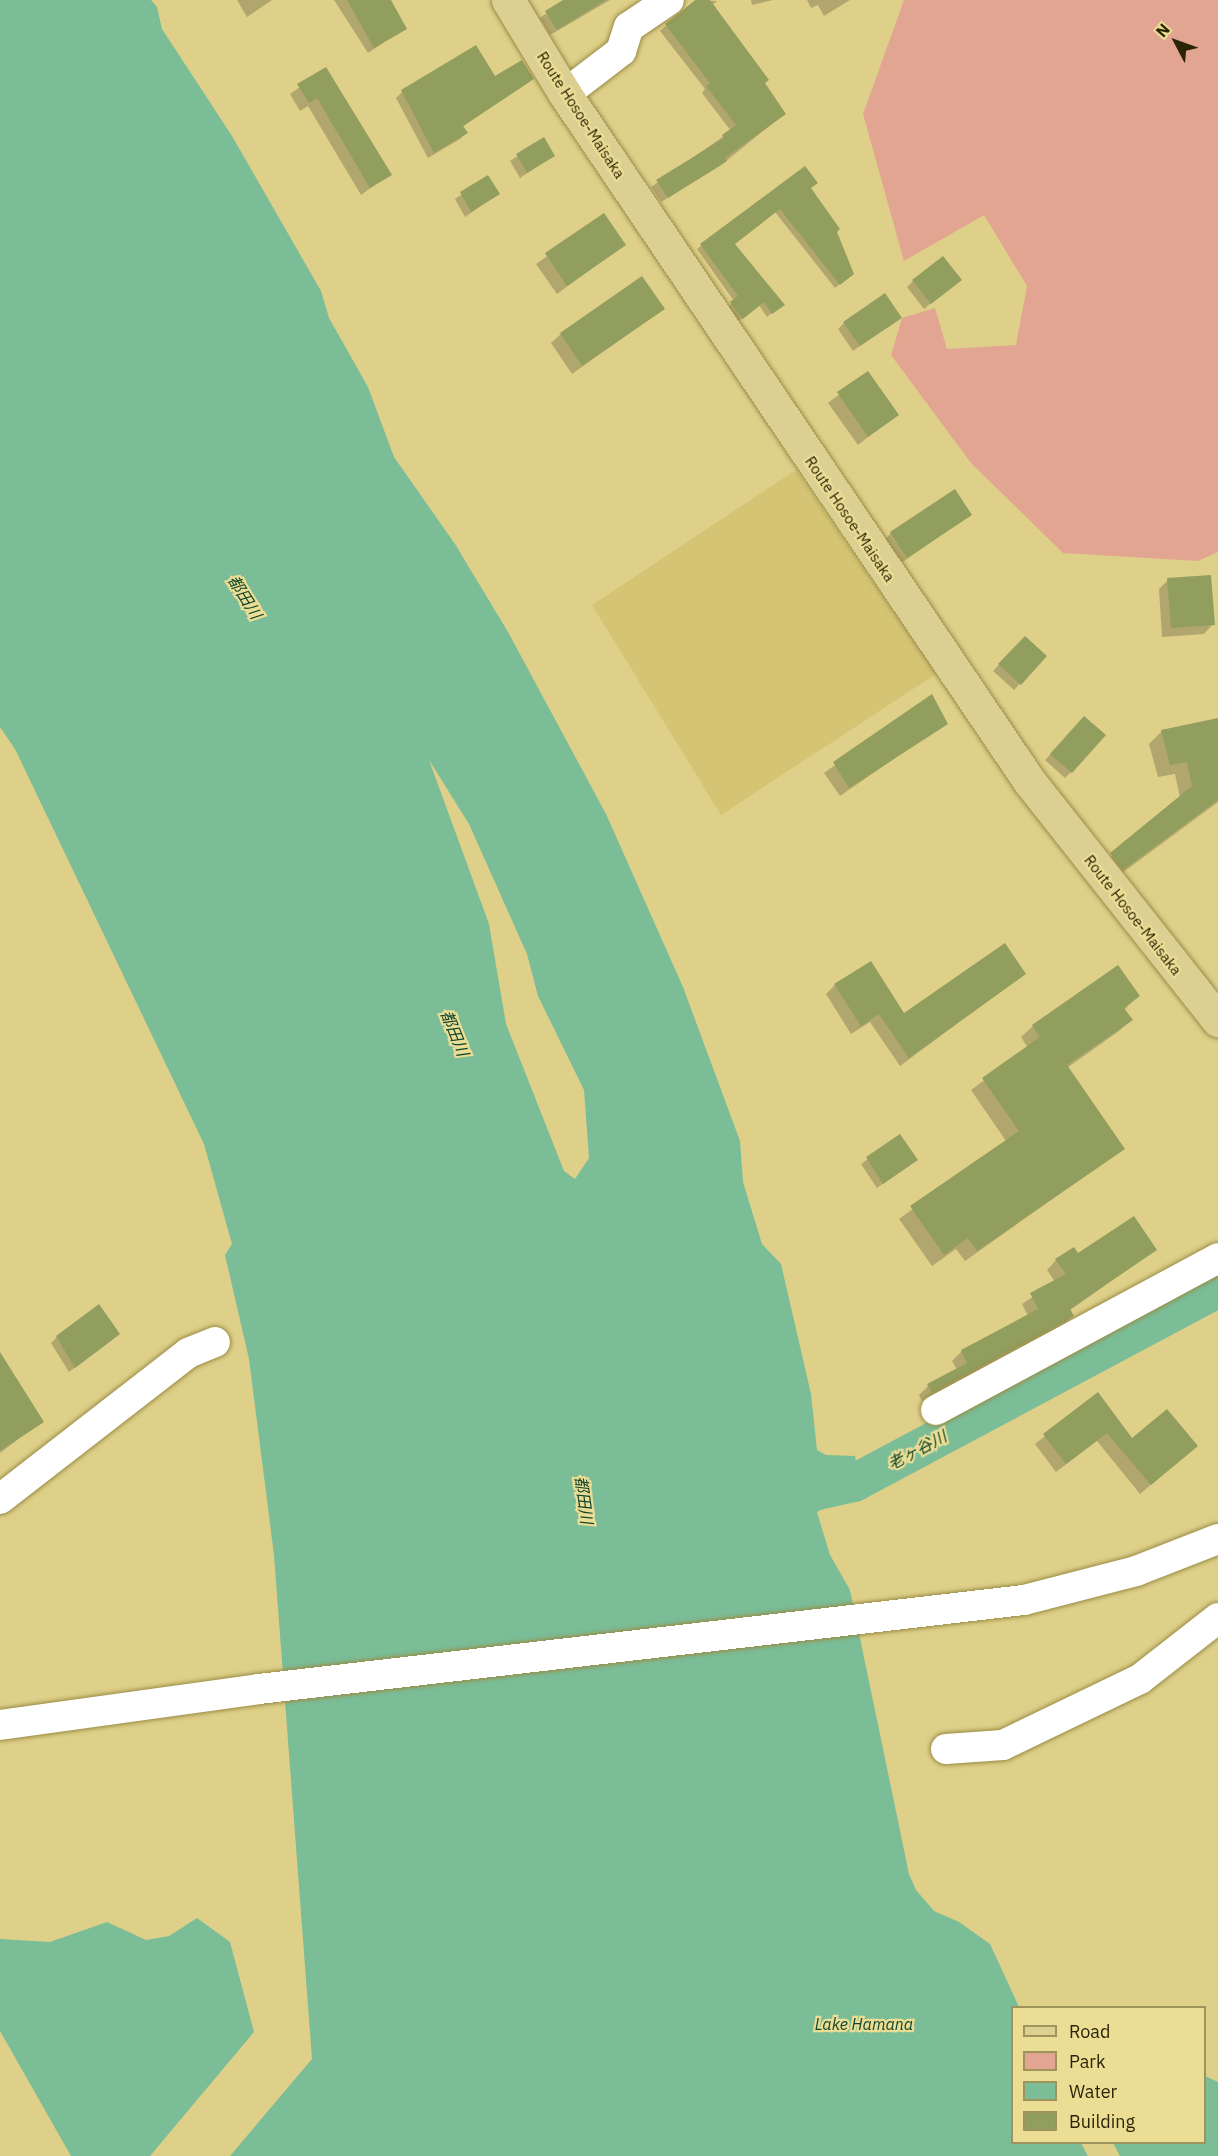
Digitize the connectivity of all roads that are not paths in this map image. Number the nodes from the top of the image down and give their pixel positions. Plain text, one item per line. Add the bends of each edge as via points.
1 (508, 0) edge
2 (669, 0) edge
3 (565, 94) junction
4 (1218, 1020) edge
5 (1218, 1258) edge
6 (215, 1342) dead end
7 (936, 1410) dead end
8 (0, 1499) edge
9 (1218, 1539) edge
10 (1218, 1618) edge
11 (0, 1725) edge
12 (946, 1749) dead end

1 - 3 main road, Route Hosoe-Maisaka
2 - 3 street via 629,27 621,51
3 - 4 main road, Route Hosoe-Maisaka via 1029,781
5 - 7 street
6 - 8 street via 188,1353
9 - 11 street via 1136,1571 1024,1600 259,1689
10 - 12 street via 1140,1678 1024,1735 1003,1745

